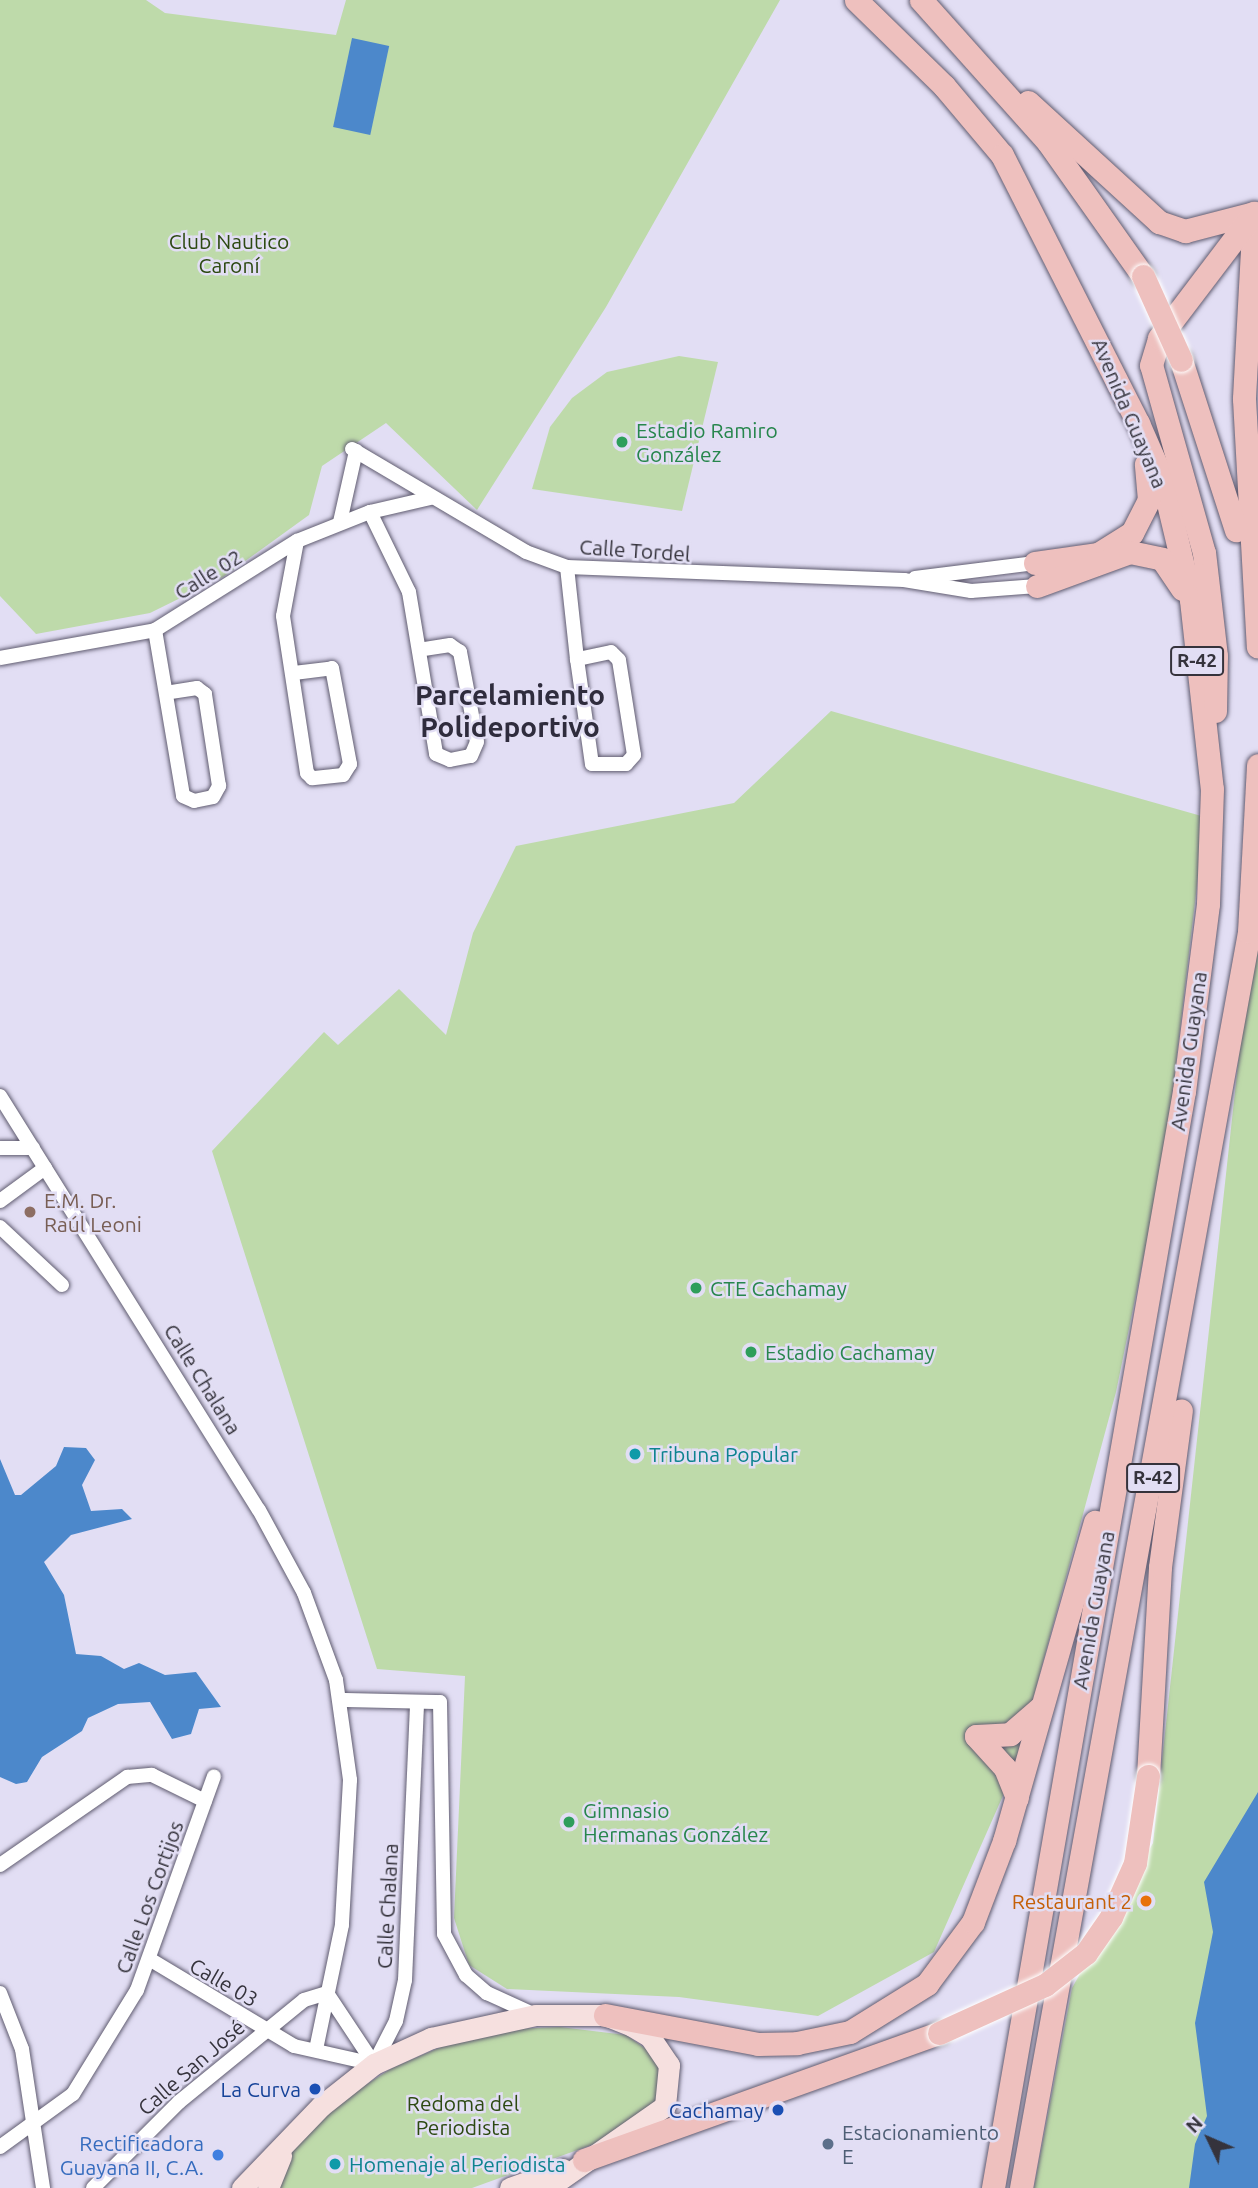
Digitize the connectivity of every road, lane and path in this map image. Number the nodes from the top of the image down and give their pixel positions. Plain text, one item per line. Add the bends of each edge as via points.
1 (856, 0) edge
2 (921, 0) edge
3 (990, 73) junction
4 (1254, 213) junction
5 (1138, 423) junction
6 (429, 498) junction
7 (370, 512) junction
8 (340, 522) junction
9 (297, 541) junction
10 (567, 567) junction
11 (1036, 574) junction
12 (904, 580) junction
13 (155, 630) junction
14 (1195, 644) junction
15 (1258, 647) edge
16 (420, 650) junction
17 (0, 658) edge
18 (577, 659) junction
19 (1258, 664) edge
20 (294, 673) junction
21 (167, 693) junction
22 (1258, 765) edge
23 (1212, 789) junction
24 (0, 1096) edge
25 (0, 1148) edge
26 (33, 1148) junction
27 (45, 1168) junction
28 (0, 1201) edge
29 (0, 1227) edge
30 (62, 1286) dead end
31 (1188, 1292) junction
32 (1126, 1415) junction
33 (341, 1700) junction
34 (417, 1702) junction
35 (1045, 1702) junction
36 (215, 1776) dead end
37 (1017, 1798) junction
38 (205, 1801) junction
39 (0, 1865) edge
40 (151, 1960) junction
41 (0, 1993) edge
42 (327, 1993) junction
43 (536, 2015) junction
44 (605, 2015) junction
45 (265, 2030) junction
46 (316, 2049) junction
47 (374, 2064) junction
48 (33, 2128) junction
49 (293, 2135) junction
50 (0, 2147) edge
51 (584, 2160) junction
52 (992, 2187) edge
53 (43, 2188) edge
54 (93, 2188) edge
55 (242, 2188) edge
56 (268, 2188) edge
57 (510, 2188) edge
58 (548, 2188) edge
59 (1021, 2188) edge

1 - 5 main road, Avenida Guayana / R-42 via 944,86 1002,155
2 - 3 main road, R-42
3 - 4 main road via 1090,154 1159,222 1185,230
3 - 19 main road, R-42, bridge via 1048,142 1143,276 1181,360 1231,499
4 - 15 main road via 1244,399
4 - 23 main road via 1159,338 1151,365 1204,553 1216,656
5 - 11 main road via 1150,483 1144,518 1098,554
5 - 14 main road, Avenida Guayana / R-42 via 1162,478
6 - 7 street, Calle 02
6 - 8 street, Calle Tordel via 354,450
6 - 10 street, Calle Tordel
7 - 8 street, Calle 02
7 - 16 street via 409,592
8 - 9 street, Calle 02
9 - 13 street, Calle 02
9 - 20 street via 284,616
10 - 12 street, Calle Tordel
10 - 18 street
11 - 12 street, Calle Tordel
11 - 12 street, Calle Tordel via 971,591
11 - 14 main road via 1130,552 1162,559 1181,588
13 - 17 street, Calle 02
13 - 21 street
14 - 23 main road, Avenida Guayana / R-42
16 - 16 street via 436,754 441,760 471,756 477,742 460,652 450,645
18 - 18 street via 592,764 601,769 626,764 634,755 619,660 611,652
20 - 20 street via 307,773 312,778 343,775 350,764 332,668
21 - 21 street via 183,796 194,801 213,797 219,786 205,694 197,688
22 - 31 main road, Avenida Guayana / R-42 via 1249,932
23 - 32 main road, Avenida Guayana / R-42 via 1208,904 1184,1091
24 - 26 street, Calle Chalana
25 - 26 street
26 - 27 street, Calle Chalana
27 - 28 street
27 - 33 street, Calle Chalana via 259,1510 304,1593
29 - 30 street
31 - 51 main road, bridge via 1187,1358 1160,1567 1148,1776 1135,1863 1111,1917 1086,1953 1045,1985 939,2033
31 - 59 main road, Avenida Guayana / R-42
32 - 35 main road
32 - 52 main road, Avenida Guayana / R-42
33 - 34 street
33 - 42 street, Calle Chalana via 351,1780 342,1925
34 - 43 street via 440,1702 444,1934 466,1975 487,1993
34 - 47 street, Calle Chalana via 405,1980 396,2021
35 - 37 main road
35 - 37 main road via 1010,1734 976,1736 1005,1768
36 - 38 street, Calle Los Cortijos
37 - 44 main road via 987,1886 957,1951 927,1984 880,2018 823,2039 758,2044
38 - 39 street via 152,1775 127,1777
38 - 40 street, Calle Los Cortijos
40 - 45 street, Calle 03
40 - 48 street, Calle Los Cortijos via 73,2094
41 - 48 street via 22,2049
42 - 45 street, Calle San José via 304,2000
42 - 46 street, Calle Chalana
42 - 47 street
43 - 44 main road
43 - 47 main road via 464,2026
44 - 51 main road via 650,2037 672,2079 665,2106 654,2117
45 - 46 street, Calle 03 via 294,2046
45 - 54 street, Calle San José via 179,2102
46 - 47 street, Calle 03
47 - 49 main road
48 - 50 street, Calle Los Cortijos
48 - 53 street
49 - 55 main road
49 - 56 main road
51 - 57 main road
51 - 58 main road

